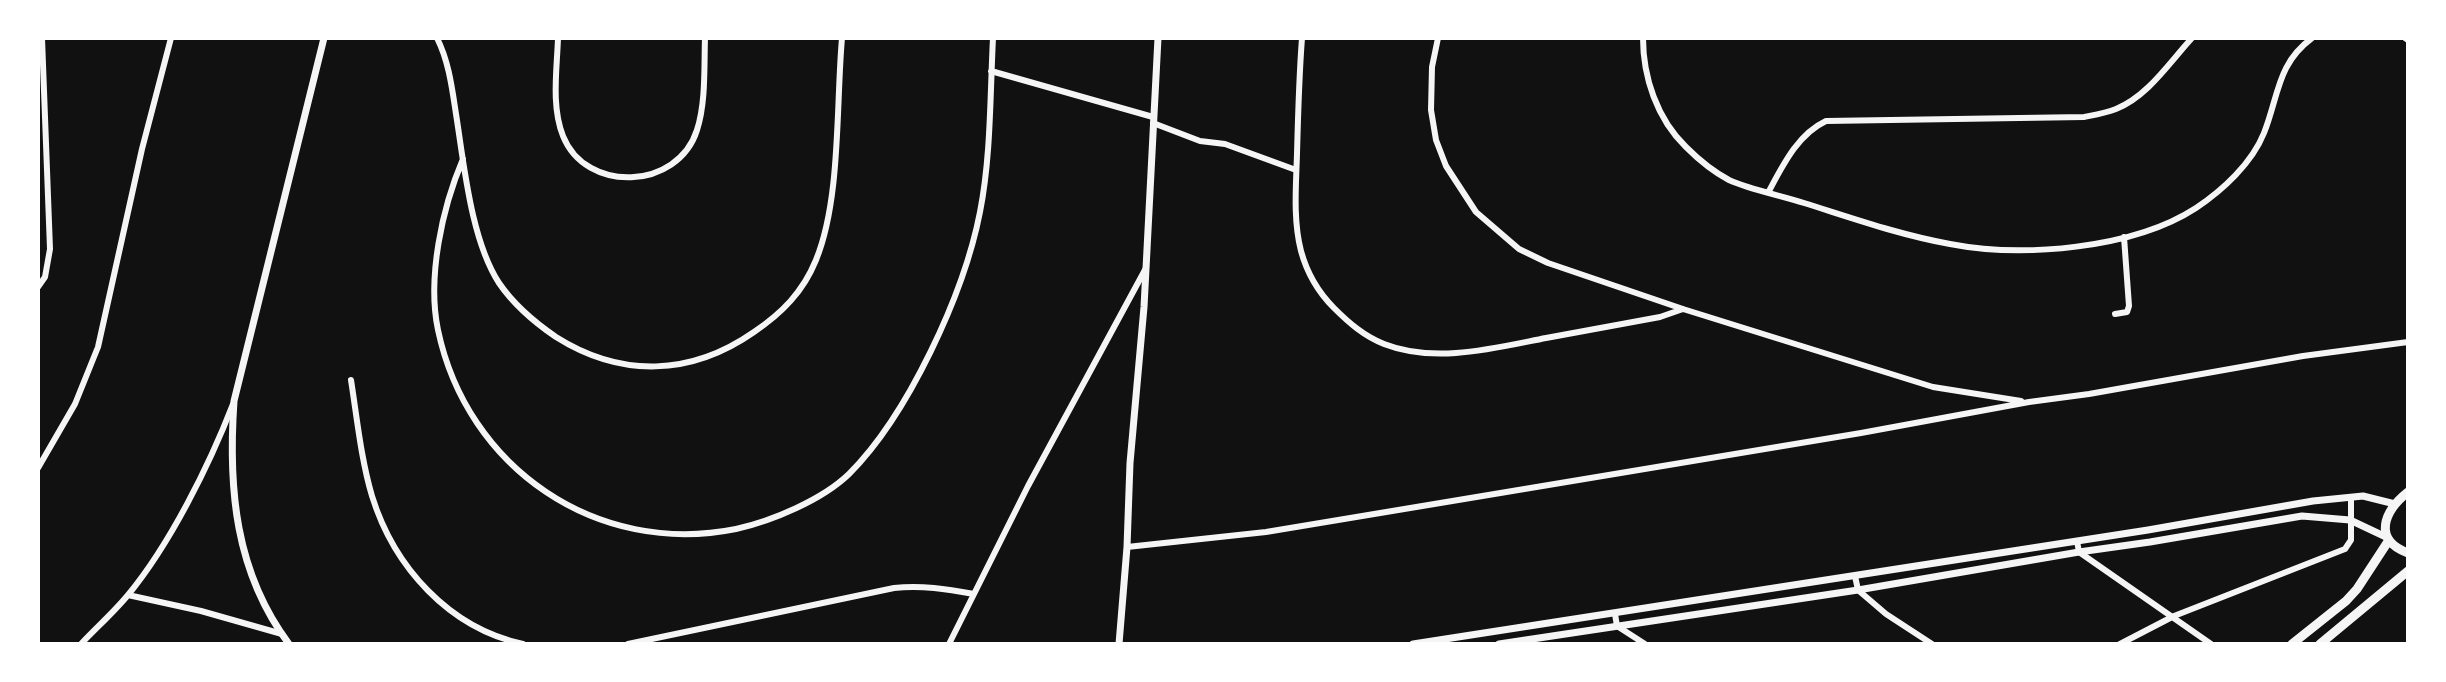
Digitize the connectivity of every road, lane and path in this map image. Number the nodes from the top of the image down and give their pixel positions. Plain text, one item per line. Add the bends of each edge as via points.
1 (42, 38) edge
2 (171, 38) edge
3 (324, 38) edge
4 (437, 38) edge
5 (558, 38) edge
6 (705, 38) edge
7 (842, 38) edge
8 (993, 38) edge
9 (1158, 38) edge
10 (1302, 38) edge
11 (1438, 38) edge
12 (1643, 38) edge
13 (2192, 38) edge
14 (2312, 38) edge
15 (991, 71) junction
16 (1153, 120) junction
17 (463, 159) junction
18 (1296, 170) junction
19 (1769, 191) junction
20 (2124, 237) junction
21 (1146, 267) junction
22 (38, 287) edge
23 (1683, 309) junction
24 (2115, 314) dead end
25 (2408, 342) edge
26 (351, 380) dead end
27 (234, 401) junction
28 (2029, 402) junction
29 (38, 468) edge
30 (2408, 492) edge
31 (2351, 497) junction
32 (2395, 504) junction
33 (2235, 515) junction
34 (2350, 520) junction
35 (2237, 527) junction
36 (2387, 538) junction
37 (2077, 541) junction
38 (1127, 547) junction
39 (2079, 552) junction
40 (2408, 553) edge
41 (2408, 571) edge
42 (1855, 576) junction
43 (1858, 590) junction
44 (974, 594) junction
45 (128, 595) junction
46 (1615, 614) junction
47 (2329, 614) junction
48 (2174, 616) junction
49 (1617, 626) junction
50 (2340, 627) junction
51 (282, 634) junction
52 (1476, 634) junction
53 (1120, 643) edge
54 (81, 644) edge
55 (289, 644) edge
56 (523, 644) edge
57 (628, 644) edge
58 (949, 644) edge
59 (1413, 644) edge
60 (1477, 644) edge
61 (1499, 644) edge
62 (1645, 644) edge
63 (1932, 644) edge
64 (2120, 644) edge
65 (2211, 644) edge
66 (2292, 644) edge
67 (2320, 644) edge

1 - 22 street via 50,249
2 - 29 street via 98,347 75,404
3 - 27 street
4 - 17 street via 447,62
5 - 6 street via 557,112 563,137 590,169 627,179 655,174 690,145 701,112
7 - 17 street via 828,219 815,262 799,292 768,323 705,358 648,368 619,365 575,348 527,315 487,260
8 - 15 street
9 - 16 street
10 - 18 street
11 - 23 street via 1431,110 1436,140 1476,212 1533,257
12 - 19 street via 1643,61 1668,127 1685,147 1731,181
13 - 19 street via 2132,100 2084,117 1826,121 1796,146
14 - 20 street via 2287,64 2263,135 2230,180 2195,208
15 - 16 street
15 - 17 street via 982,198 969,256 949,311 897,411 838,483 777,516 727,531 660,533 586,514 537,487 483,430 445,355 435,305 436,256
16 - 18 street via 1200,141 1225,144
16 - 21 street
18 - 23 street via 1296,222 1310,275 1321,295 1348,322 1382,343 1457,352
19 - 20 street via 1951,245 2029,250
20 - 24 street via 2129,306 2127,312
21 - 38 street
21 - 44 street
23 - 28 street via 1933,387
25 - 28 street
26 - 56 street via 371,493 402,560 453,612 487,632
27 - 45 street via 191,493
27 - 51 street via 231,473 238,524 255,582
28 - 38 street via 1266,532
30 - 32 main road
31 - 32 street
31 - 33 street
31 - 34 street
32 - 36 main road via 2386,520
33 - 35 street
33 - 37 street
34 - 35 street via 2302,516
34 - 36 street
34 - 48 street via 2351,540 2345,549
35 - 39 street
36 - 40 main road
36 - 47 main road via 2357,589
37 - 39 street
37 - 42 street
38 - 53 street
39 - 43 street
39 - 48 street
41 - 50 main road
42 - 43 street
42 - 46 street
43 - 49 street
43 - 63 street
44 - 57 street via 894,588
44 - 58 street
45 - 51 street
45 - 54 street
46 - 49 street
46 - 52 street
47 - 50 main road
47 - 66 main road
48 - 64 street
48 - 65 street
49 - 61 street
49 - 62 street
50 - 67 main road
51 - 55 street
52 - 59 street
52 - 60 street

